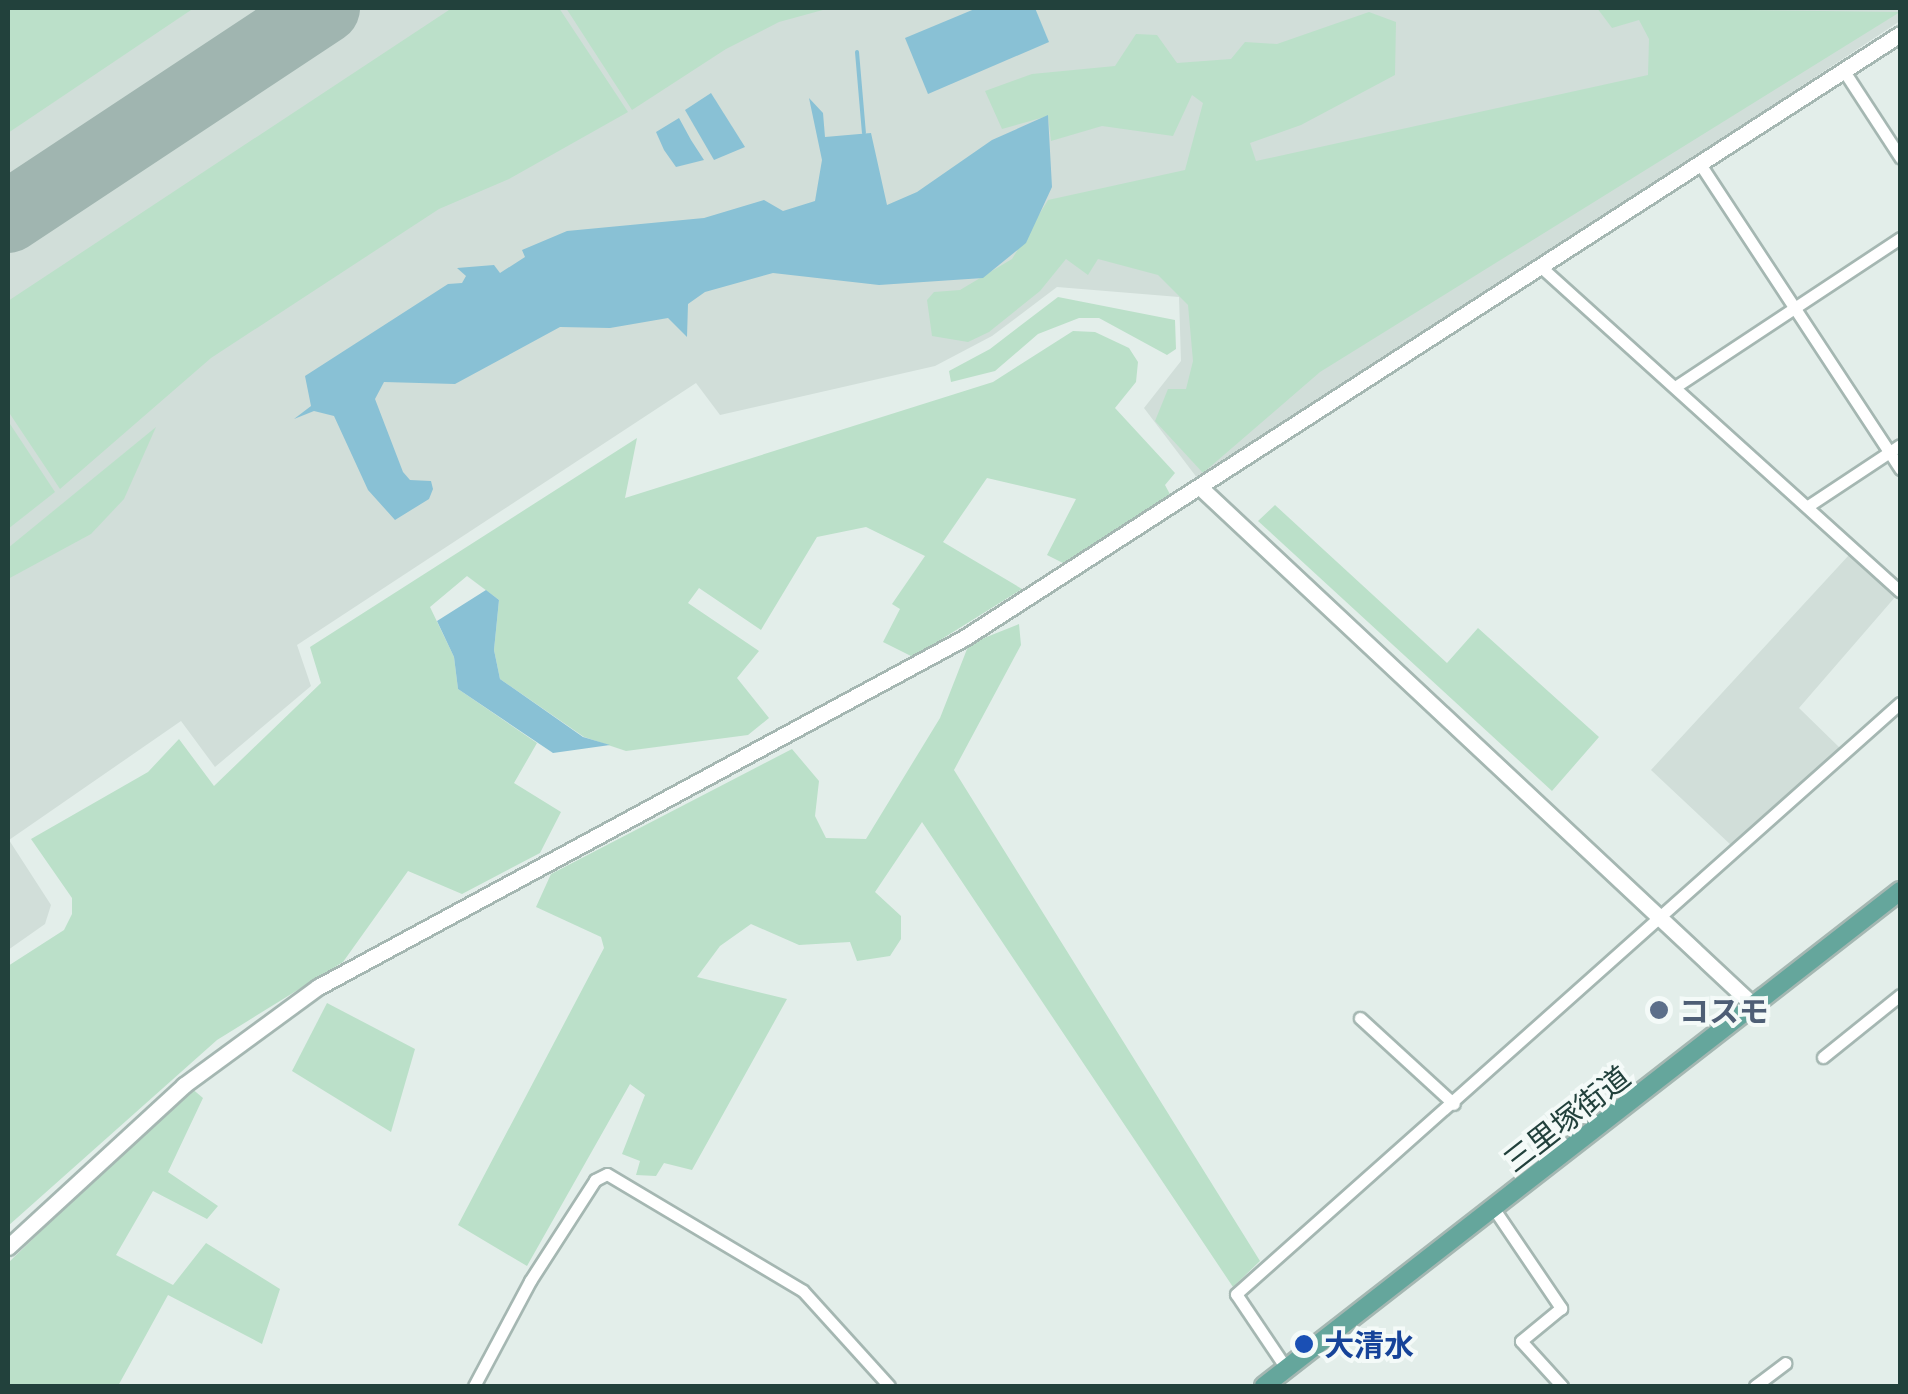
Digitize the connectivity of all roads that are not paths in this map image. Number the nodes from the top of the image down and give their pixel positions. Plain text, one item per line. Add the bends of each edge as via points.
1 (1900, 34) edge
2 (1844, 71) junction
3 (1900, 156) edge
4 (1700, 164) junction
5 (1900, 238) edge
6 (1542, 268) junction
7 (1795, 308) junction
8 (1675, 387) junction
9 (1895, 448) edge
10 (1900, 469) edge
11 (1204, 490) junction
12 (1808, 506) junction
13 (1900, 591) edge
14 (1900, 703) edge
15 (1900, 891) edge
16 (1664, 916) junction
17 (1900, 995) edge
18 (1754, 1006) junction
19 (1360, 1018) dead end
20 (1823, 1057) dead end
21 (1454, 1104) junction
22 (1494, 1209) junction
23 (8, 1246) edge
24 (1785, 1363) dead end
25 (1286, 1368) junction
26 (474, 1386) edge
27 (888, 1386) edge
28 (1264, 1386) edge
29 (1562, 1386) edge
30 (1755, 1386) edge

1 - 2 street
2 - 3 street
2 - 4 street
4 - 6 street
4 - 7 street
5 - 7 street
6 - 8 street
6 - 11 street
7 - 8 street
7 - 9 street
8 - 12 street
9 - 10 street
9 - 12 street
11 - 16 street
11 - 23 street via 841,710 318,988 184,1085
12 - 13 street
14 - 16 street
15 - 18 main road, 三里塚街道
16 - 18 street
16 - 21 street
17 - 20 street
18 - 22 main road, 三里塚街道
19 - 21 street
21 - 25 street via 1236,1294
22 - 25 main road, 三里塚街道
22 - 29 street via 1562,1308 1521,1341
24 - 30 street
25 - 28 main road, 三里塚街道
26 - 27 street via 538,1269 595,1180 607,1174 803,1291

